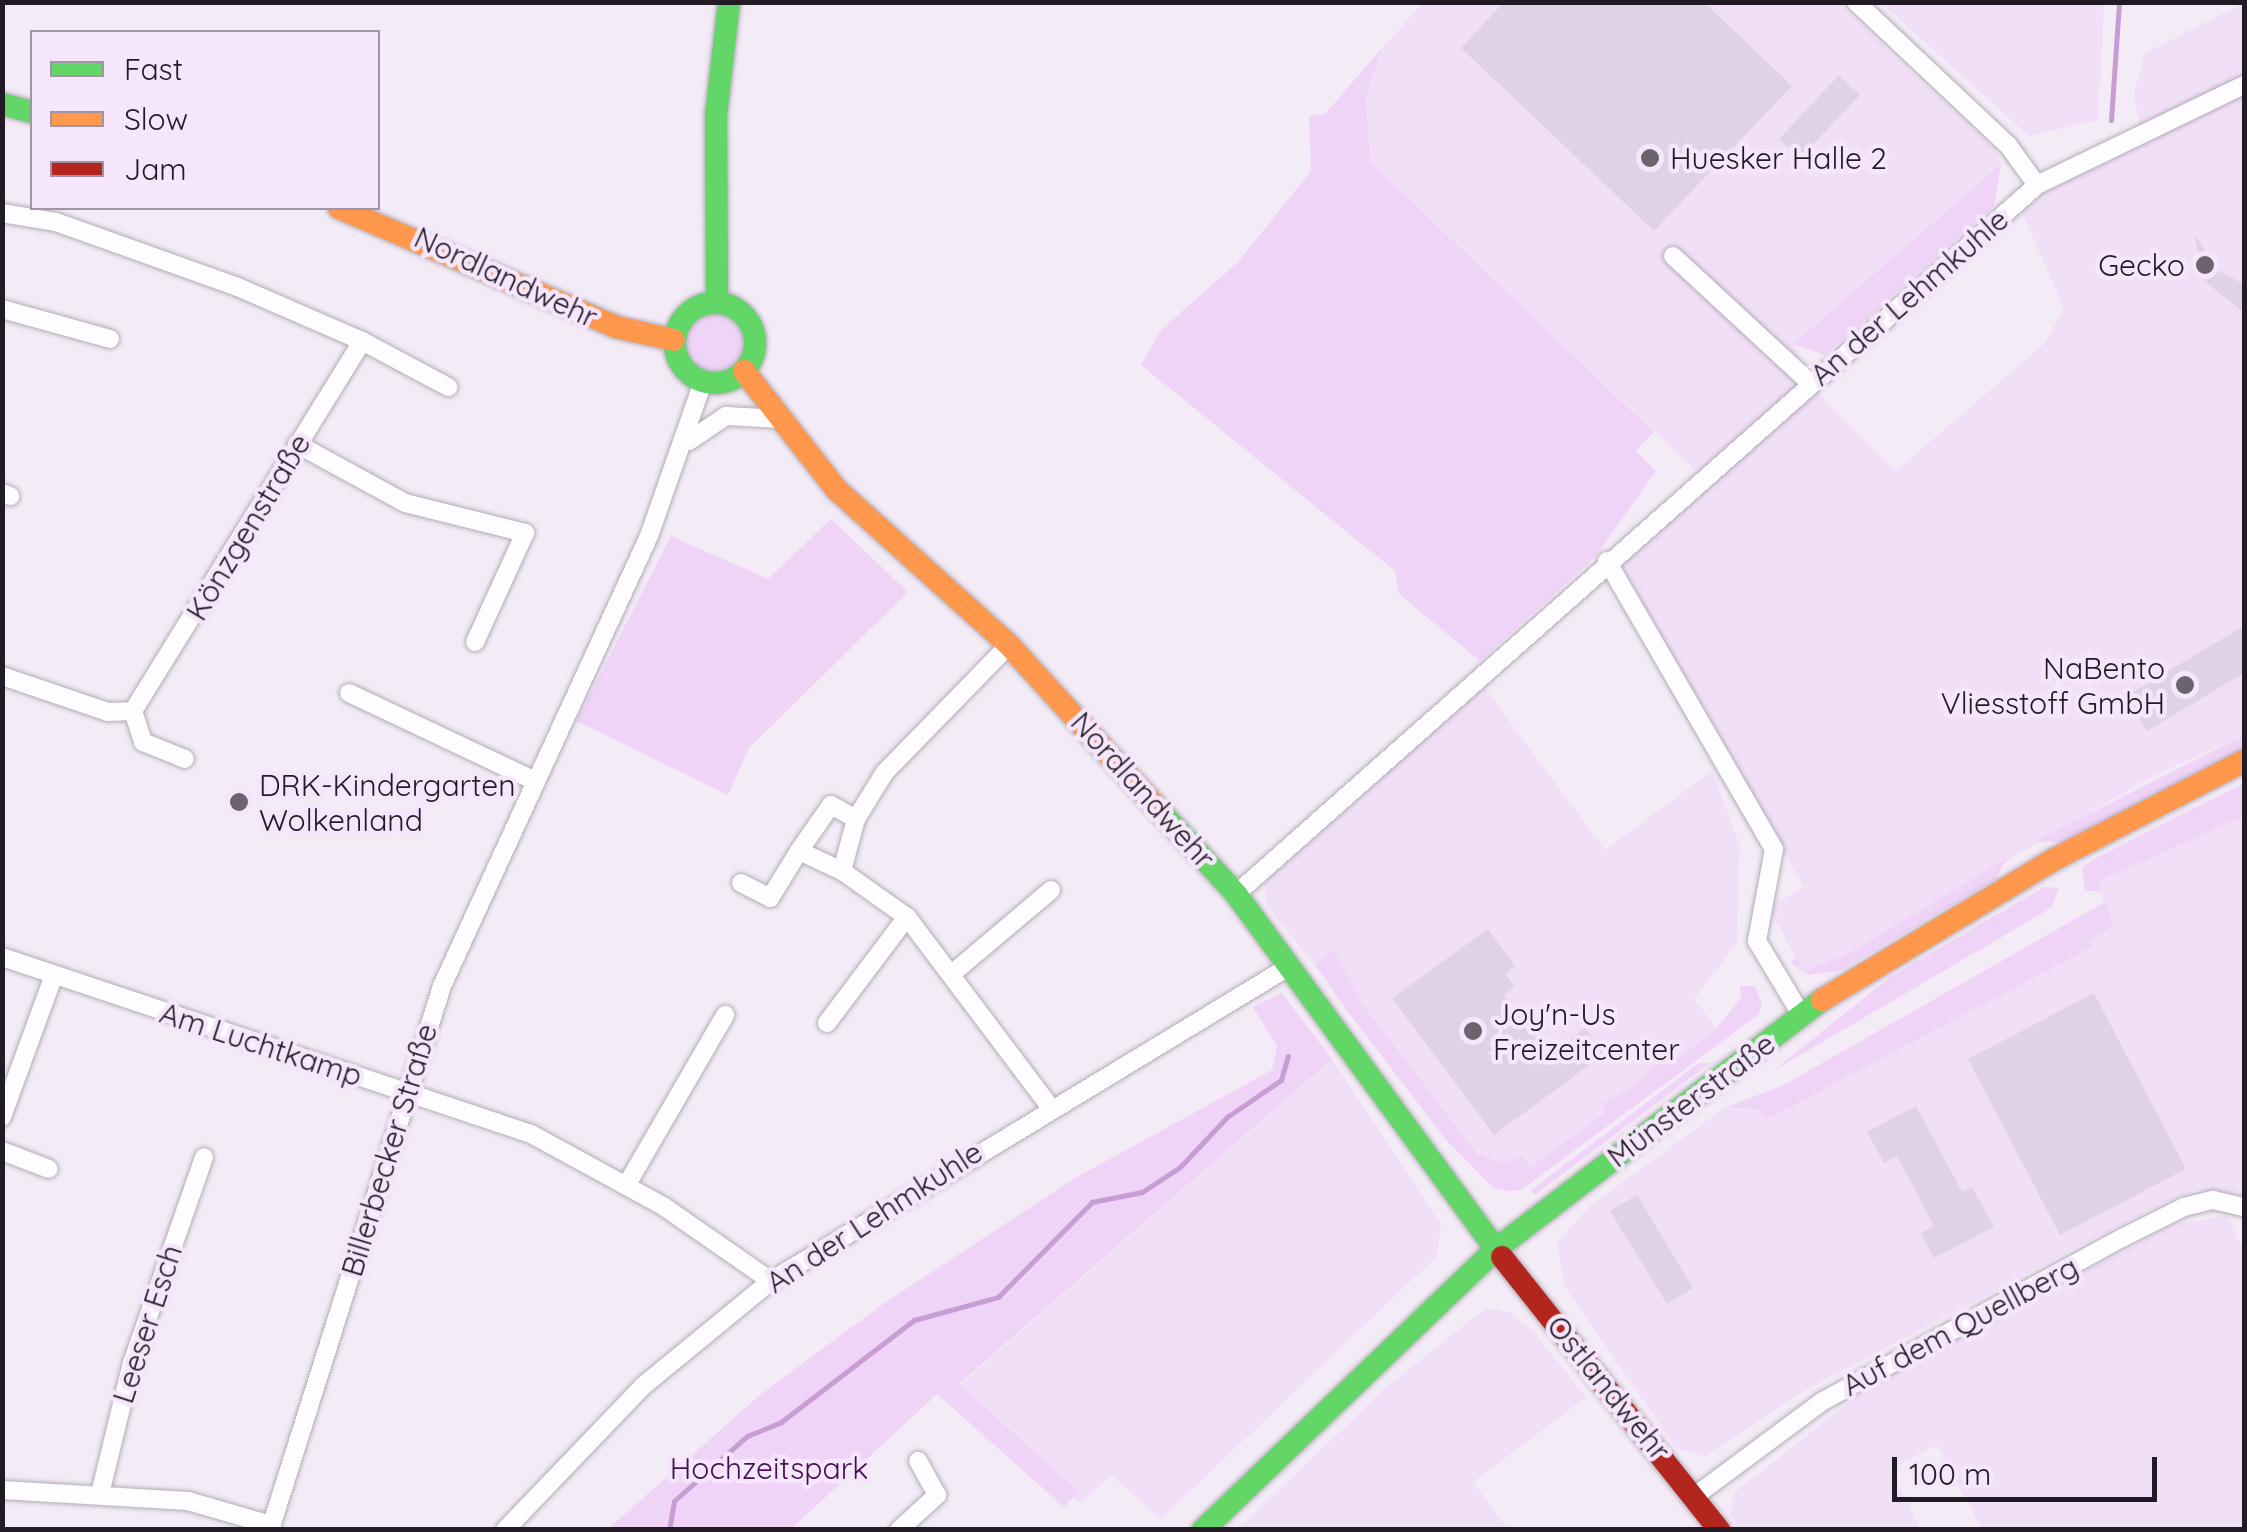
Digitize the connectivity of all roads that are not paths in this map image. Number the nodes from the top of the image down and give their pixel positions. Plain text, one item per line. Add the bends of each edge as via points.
1 (729, 2) edge
2 (1856, 2) edge
3 (2244, 85) edge
4 (2, 104) edge
5 (30, 111) edge
6 (2037, 185) junction
7 (344, 210) edge
8 (2, 213) edge
9 (1673, 256) dead end
10 (717, 302) junction
11 (2, 309) edge
12 (110, 339) dead end
13 (674, 340) junction
14 (362, 341) junction
15 (744, 371) junction
16 (703, 382) junction
17 (1810, 383) junction
18 (448, 387) dead end
19 (782, 419) junction
20 (298, 444) junction
21 (680, 454) junction
22 (1608, 560) junction
23 (475, 642) dead end
24 (1008, 644) junction
25 (2, 676) edge
26 (349, 694) dead end
27 (133, 711) junction
28 (185, 759) dead end
29 (2244, 761) edge
30 (531, 779) junction
31 (856, 818) junction
32 (798, 851) junction
33 (842, 871) junction
34 (741, 883) dead end
35 (1051, 890) dead end
36 (1236, 894) junction
37 (907, 916) junction
38 (2, 957) edge
39 (1290, 966) junction
40 (954, 972) junction
41 (54, 975) junction
42 (725, 1015) dead end
43 (1802, 1016) junction
44 (827, 1023) dead end
45 (404, 1090) junction
46 (1050, 1107) junction
47 (2, 1117) edge
48 (2, 1151) edge
49 (204, 1157) dead end
50 (49, 1169) dead end
51 (626, 1186) junction
52 (2244, 1207) edge
53 (1496, 1250) junction
54 (771, 1281) junction
55 (918, 1461) dead end
56 (2, 1490) edge
57 (100, 1494) junction
58 (1695, 1496) junction
59 (270, 1527) edge
60 (505, 1530) edge
61 (900, 1530) edge
62 (1203, 1530) edge
63 (1719, 1530) edge

1 - 10 main road via 716,115
2 - 6 street via 2008,145
3 - 6 street, An der Lehmkuhle
4 - 5 main road
6 - 17 street, An der Lehmkuhle
7 - 13 main road, Nordlandwehr via 616,327
8 - 14 street via 129,248
9 - 17 street
10 - 13 main road via 693,308
10 - 15 main road via 750,322 755,348
11 - 12 street
13 - 16 main road via 681,366
14 - 18 street
14 - 20 street, Könzgenstraße
15 - 16 main road via 725,382
15 - 19 main road, Nordlandwehr
16 - 21 street, Billerbecker Straße
17 - 22 street, An der Lehmkuhle
19 - 21 street, Billerbecker Straße via 726,416 701,426
19 - 24 main road, Nordlandwehr via 836,490
20 - 23 street via 405,503 525,533
20 - 27 street, Könzgenstraße
21 - 30 street, Billerbecker Straße via 632,577
22 - 36 street, An der Lehmkuhle
22 - 43 street via 1774,849 1757,941
24 - 31 street via 886,772
24 - 36 main road, Nordlandwehr
25 - 27 street via 108,712
26 - 30 street
27 - 28 street via 143,742
29 - 43 main road, Münsterstraße via 1952,917
30 - 45 street, Billerbecker Straße
31 - 32 street via 831,804
31 - 33 street
32 - 33 street
32 - 34 street via 770,898
33 - 37 street
35 - 40 street
36 - 39 main road, Nordlandwehr
37 - 40 street
37 - 44 street
38 - 41 street, Am Luchtkamp
39 - 46 street, An der Lehmkuhle via 1189,1032
39 - 53 main road, Nordlandwehr
40 - 46 street
41 - 45 street, Am Luchtkamp
41 - 47 street
42 - 51 street
43 - 53 main road, Münsterstraße
45 - 51 street, Am Luchtkamp via 531,1134
45 - 59 street, Billerbecker Straße
46 - 54 street, An der Lehmkuhle
48 - 50 street
49 - 57 street, Leeser Esch via 127,1382
51 - 54 street, Am Luchtkamp
52 - 58 street, Auf dem Quellberg via 2213,1200 2184,1207 2122,1238 1823,1401
53 - 58 main road, Ostlandwehr
53 - 62 main road, Münsterstraße
54 - 60 street, An der Lehmkuhle via 643,1386
55 - 61 street via 937,1494
56 - 57 street
57 - 59 street via 188,1501
58 - 63 main road, Ostlandwehr

